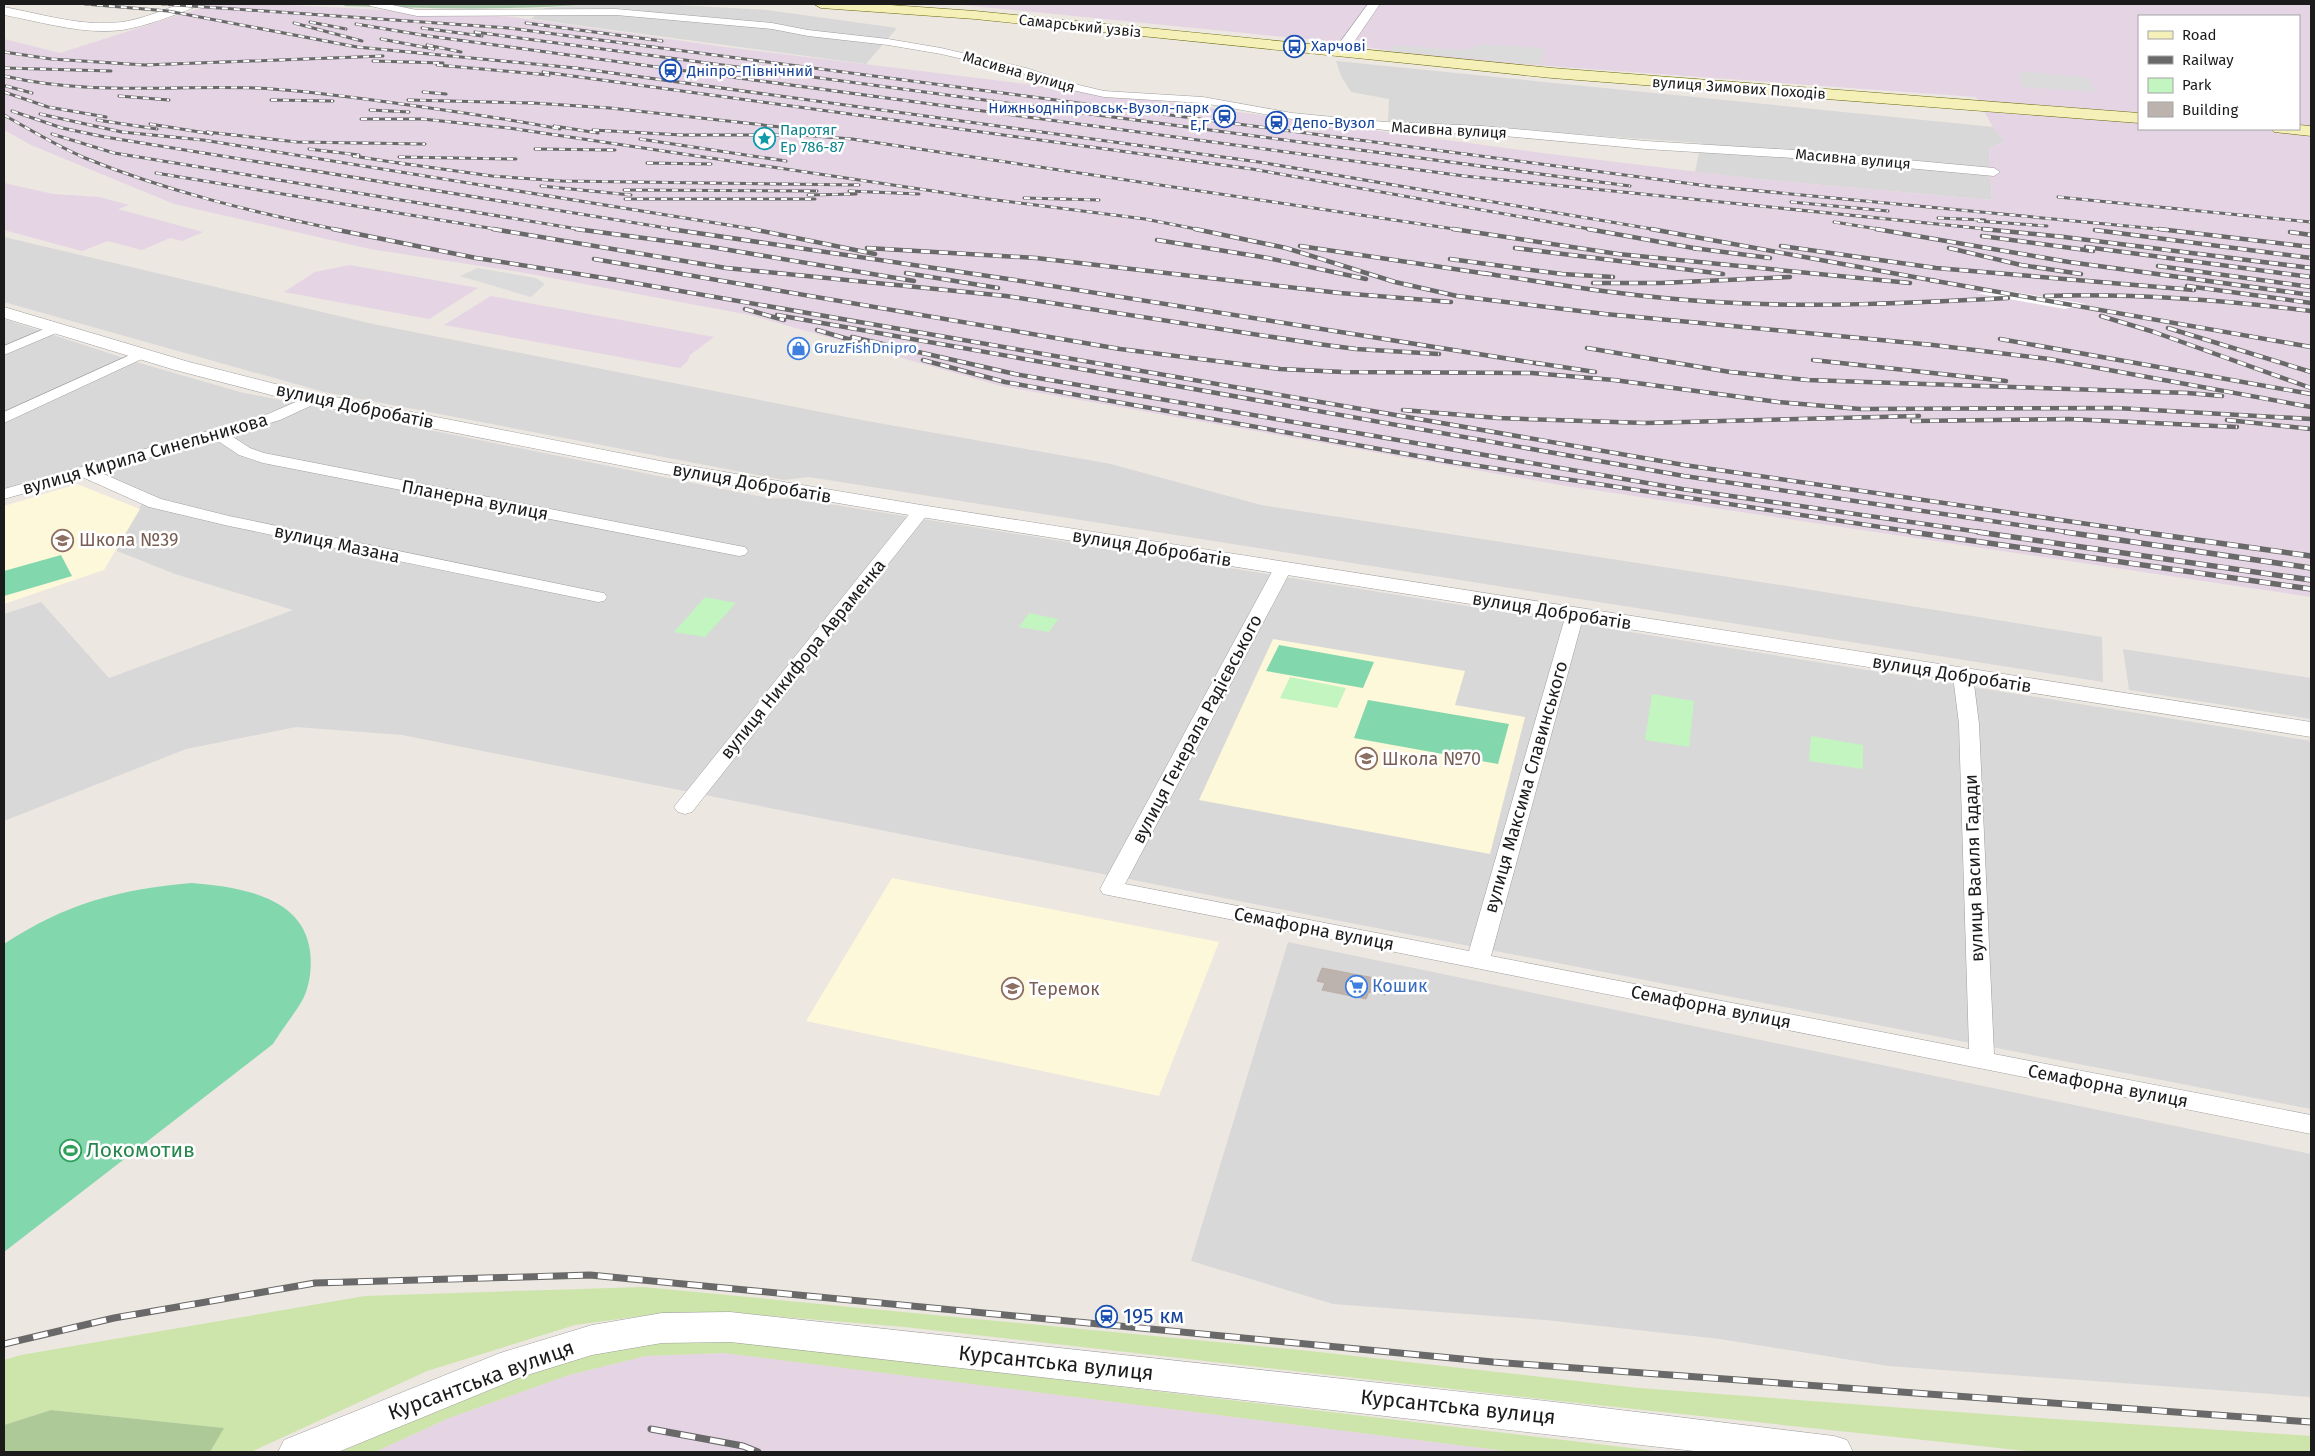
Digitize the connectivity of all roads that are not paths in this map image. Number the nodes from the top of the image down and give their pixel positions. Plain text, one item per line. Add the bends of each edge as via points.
1 (190, 4) edge
2 (374, 4) edge
3 (821, 4) edge
4 (1374, 4) edge
5 (4, 11) edge
6 (1340, 52) junction
7 (2138, 118) edge
8 (2296, 130) edge
9 (2311, 131) edge
10 (1994, 172) dead end
11 (4, 312) edge
12 (56, 328) junction
13 (4, 351) edge
14 (141, 354) junction
15 (314, 399) junction
16 (4, 418) edge
17 (218, 433) junction
18 (82, 471) junction
19 (4, 494) edge
20 (921, 511) junction
21 (739, 551) dead end
22 (1283, 568) junction
23 (598, 597) dead end
24 (1575, 614) junction
25 (1963, 676) junction
26 (2311, 730) edge
27 (685, 807) dead end
28 (1111, 889) joint
29 (1478, 960) junction
30 (1982, 1061) junction
31 (2311, 1125) edge
32 (297, 1452) edge
33 (1834, 1452) edge

1 - 5 street via 119,26 77,24
2 - 10 street, Масивна вулиця via 417,13 616,12 772,26 941,51 1104,94 1203,100 1292,116 1385,126 1482,130
3 - 6 main road, Самарський узвіз via 975,15
4 - 6 street
6 - 7 main road, вулиця Зимових Походів via 1571,74
8 - 9 main road
11 - 12 street, вулиця Добробатів
12 - 13 street
12 - 14 street, вулиця Добробатів
14 - 15 street, вулиця Добробатів via 226,379
14 - 16 street
15 - 17 street, вулиця Кирила Синельникова via 274,417
15 - 20 street, вулиця Добробатів via 665,468
17 - 18 street, вулиця Кирила Синельникова
17 - 21 street, Планерна вулиця via 246,454 263,458
18 - 19 street, вулиця Кирила Синельникова
18 - 23 street, вулиця Мазана via 155,503 229,522
20 - 22 street, вулиця Добробатів
20 - 27 street, вулиця Никифора Авраменка
22 - 24 street, вулиця Добробатів
22 - 28 street, вулиця Генерала Радієвського
24 - 25 street, вулиця Добробатів
24 - 29 street, вулиця Максима Славинського
25 - 26 street, вулиця Добробатів
25 - 30 street, вулиця Василя Гадади via 1969,724
28 - 29 street, Семафорна вулиця
29 - 30 street, Семафорна вулиця
30 - 31 street, Семафорна вулиця
32 - 33 street, Курсантська вулиця via 513,1364 592,1340 662,1328 730,1327

